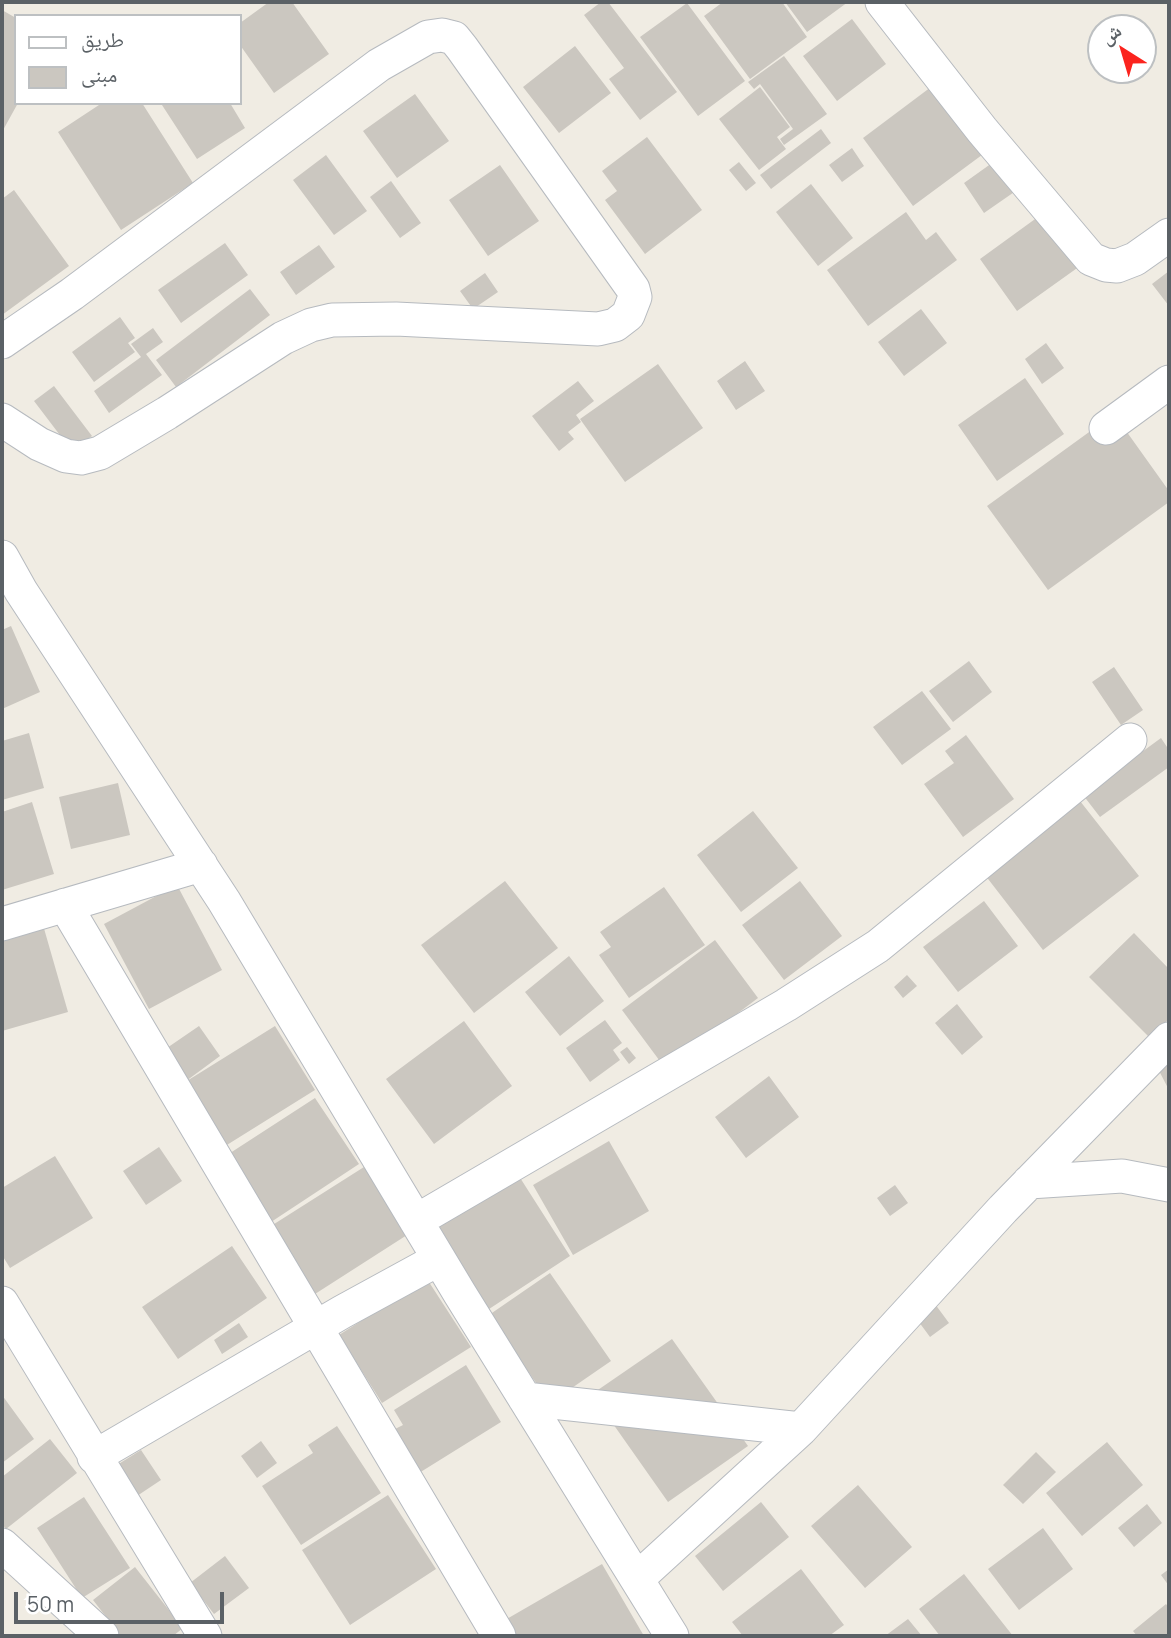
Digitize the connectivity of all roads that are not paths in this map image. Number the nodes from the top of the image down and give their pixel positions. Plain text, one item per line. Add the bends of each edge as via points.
1 (882, 2) edge
2 (1169, 235) edge
3 (2, 342) edge
4 (1169, 382) edge
5 (2, 420) edge
6 (1106, 428) dead end
7 (2, 557) edge
8 (1130, 740) dead end
9 (201, 865) junction
10 (65, 905) junction
11 (2, 924) edge
12 (1169, 1040) edge
13 (1029, 1182) junction
14 (1169, 1185) edge
15 (416, 1221) junction
16 (439, 1259) junction
17 (2, 1303) edge
18 (316, 1327) junction
19 (525, 1399) junction
20 (800, 1429) junction
21 (94, 1457) junction
22 (2, 1545) edge
23 (637, 1579) junction
24 (102, 1636) edge
25 (205, 1636) edge
26 (499, 1636) edge
27 (673, 1636) edge

1 - 2 street via 1091,259 1117,266
3 - 5 street via 379,65 442,34 463,48 635,297 628,316 598,329 396,319 332,320 311,325 282,338 100,453 81,458 39,444
4 - 6 street
7 - 9 street
8 - 15 street via 878,946 786,1005
9 - 10 street
9 - 15 street
10 - 11 street
10 - 18 street
12 - 13 street
13 - 14 street via 1122,1176
13 - 20 street
15 - 16 street
16 - 18 street
16 - 19 street
17 - 21 street
18 - 21 street
18 - 26 street
19 - 20 street
19 - 23 street
20 - 23 street
21 - 25 street
22 - 24 street
23 - 27 street

